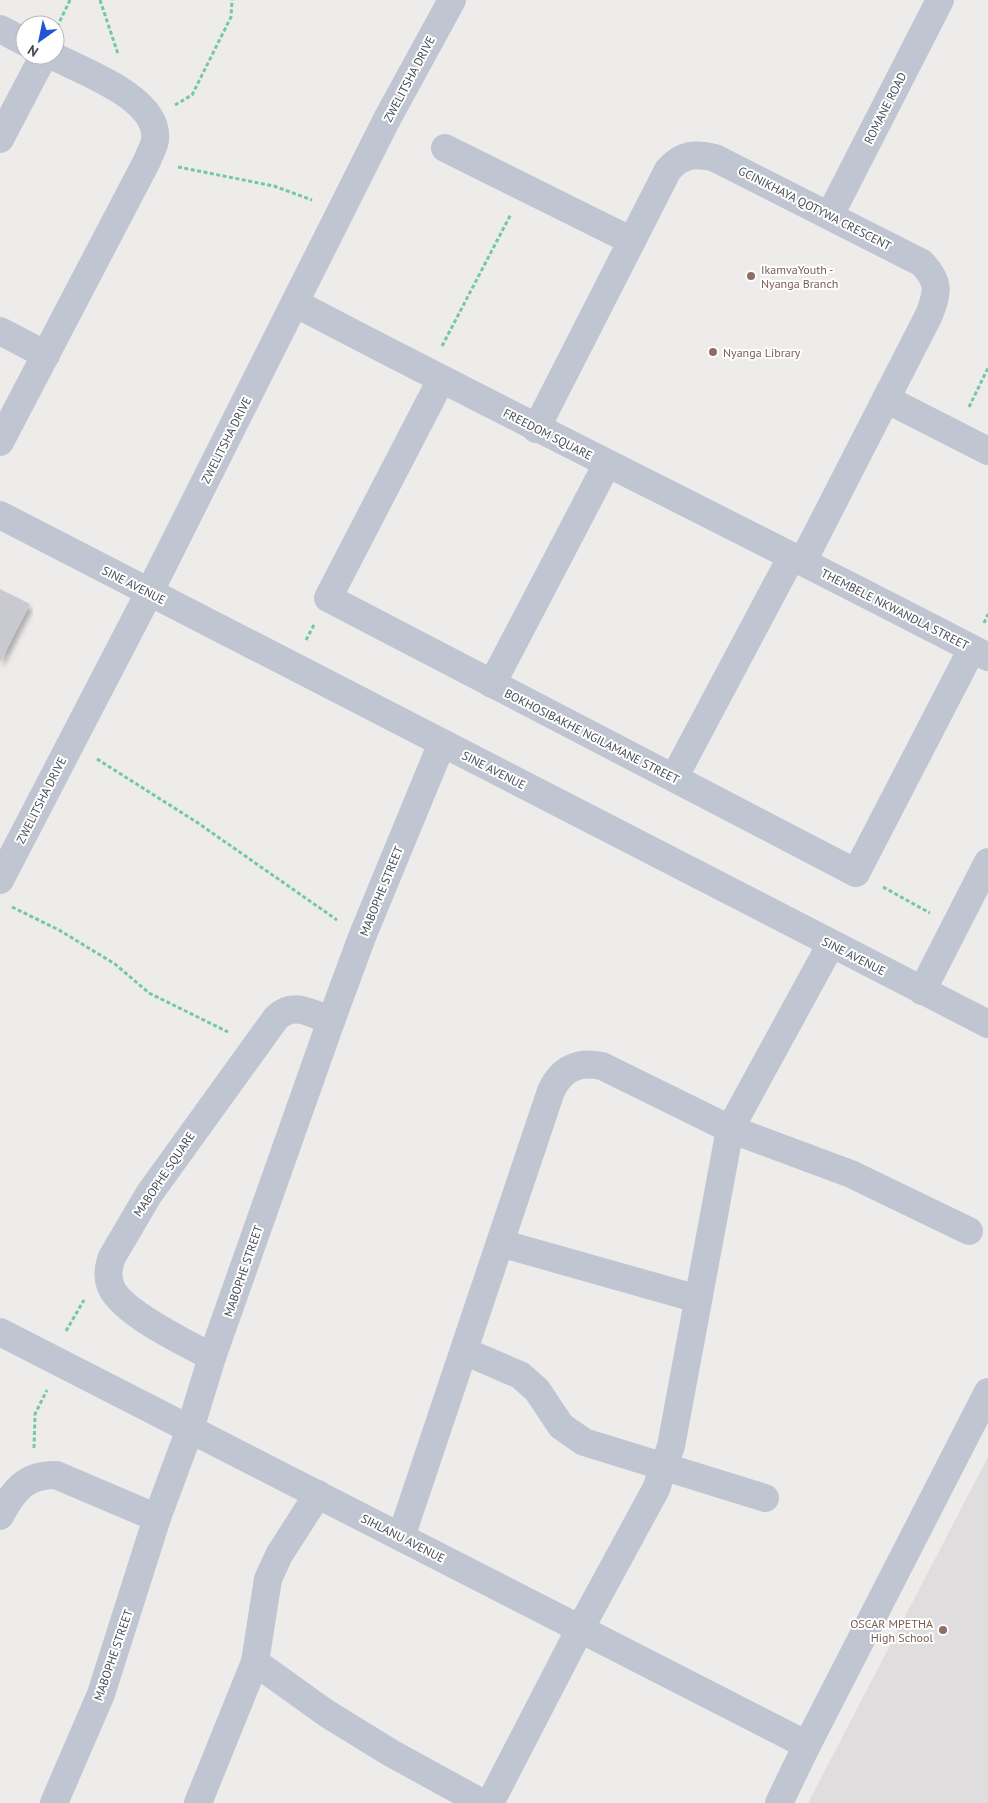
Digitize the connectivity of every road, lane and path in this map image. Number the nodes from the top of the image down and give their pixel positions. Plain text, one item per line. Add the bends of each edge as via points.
1 (70, 0) edge
2 (100, 0) edge
3 (232, 0) edge
4 (452, 0) edge
5 (940, 0) edge
6 (63, 15) edge
7 (0, 29) edge
8 (15, 37) edge
9 (65, 62) edge
10 (39, 65) edge
11 (133, 97) junction
12 (152, 118) junction
13 (0, 139) edge
14 (445, 148) dead end
15 (147, 162) junction
16 (524, 188) junction
17 (341, 210) junction
18 (830, 216) junction
19 (632, 241) junction
20 (295, 303) junction
21 (0, 331) edge
22 (46, 355) junction
23 (988, 368) edge
24 (435, 377) junction
25 (886, 399) junction
26 (536, 429) junction
27 (956, 434) junction
28 (0, 442) edge
29 (988, 451) edge
30 (607, 464) junction
31 (0, 515) edge
32 (797, 558) junction
33 (149, 592) junction
34 (328, 598) junction
35 (980, 653) edge
36 (292, 666) junction
37 (492, 684) junction
38 (71, 742) junction
39 (442, 743) junction
40 (674, 778) junction
41 (988, 862) edge
42 (856, 873) junction
43 (0, 880) edge
44 (8, 906) dead end
45 (955, 926) junction
46 (362, 937) junction
47 (831, 944) junction
48 (922, 991) junction
49 (331, 1021) junction
50 (988, 1024) edge
51 (255, 1046) junction
52 (730, 1129) junction
53 (969, 1230) dead end
54 (500, 1243) junction
55 (109, 1274) junction
56 (698, 1299) junction
57 (0, 1332) edge
58 (464, 1351) junction
59 (212, 1357) junction
60 (55, 1360) junction
61 (988, 1392) edge
62 (190, 1429) junction
63 (665, 1469) junction
64 (34, 1478) junction
65 (318, 1494) junction
66 (765, 1498) dead end
67 (0, 1516) edge
68 (156, 1518) junction
69 (401, 1537) junction
70 (580, 1629) junction
71 (255, 1662) junction
72 (807, 1745) junction
73 (54, 1803) edge
74 (198, 1803) edge
75 (482, 1803) edge
76 (490, 1803) edge
77 (779, 1803) edge

1 - 6 path
2 - 11 path
3 - 12 path via 231,17 192,95
4 - 17 street, ZWELITSHA DRIVE
5 - 18 street, ROMANE ROAD
7 - 8 street
9 - 11 street
10 - 13 street
11 - 12 street
12 - 15 street via 155,140
14 - 16 street
15 - 17 path via 274,186
15 - 22 street
16 - 19 street
16 - 24 path
17 - 20 street, ZWELITSHA DRIVE
18 - 19 street, GCINIKHAYA QOTYWA CRESCENT via 715,158 688,155 676,160 668,170
18 - 25 street, GCINIKHAYA QOTYWA CRESCENT via 922,263 933,275 937,286 929,316
19 - 26 street, GCINIKHAYA QOTYWA CRESCENT
20 - 24 street, FREEDOM SQUARE
20 - 33 street, ZWELITSHA DRIVE
21 - 22 street
22 - 28 street
23 - 27 path
24 - 26 street, FREEDOM SQUARE
24 - 34 street
25 - 27 street
25 - 32 street, GCINIKHAYA QOTYWA CRESCENT
26 - 30 street, FREEDOM SQUARE
27 - 29 street
30 - 32 street, FREEDOM SQUARE
30 - 37 street
31 - 33 street, SINE AVENUE
32 - 35 street, THEMBELE NKWANDLA STREET
32 - 40 street, GCINIKHAYA QOTYWA CRESCENT
33 - 36 street, SINE AVENUE
33 - 38 street, ZWELITSHA DRIVE
34 - 36 path
34 - 37 street, BOKHOSIBAKHE NGILAMANE STREET
35 - 42 street
36 - 39 street, SINE AVENUE
37 - 40 street, BOKHOSIBAKHE NGILAMANE STREET
38 - 43 street, ZWELITSHA DRIVE
38 - 46 path via 198,823
39 - 46 street, MABOPHE STREET
39 - 47 street, SINE AVENUE
40 - 42 street, BOKHOSIBAKHE NGILAMANE STREET
41 - 45 street
42 - 45 path
44 - 51 path via 59,930 115,964 149,993
45 - 48 street
46 - 49 street, MABOPHE STREET
47 - 48 street, SINE AVENUE
47 - 52 street
48 - 50 street, SINE AVENUE
49 - 51 street, MABOPHE SQUARE via 301,1008 291,1008 282,1011
49 - 59 street, MABOPHE STREET
51 - 55 street, MABOPHE SQUARE via 148,1194 115,1250
52 - 53 street via 851,1174
52 - 54 street via 602,1066 581,1064 571,1068 562,1073 551,1090
52 - 56 street
54 - 56 street
54 - 58 street
55 - 59 street via 114,1291 135,1312
55 - 60 path via 88,1293
56 - 63 street
57 - 60 street, SIHLANU AVENUE
58 - 63 street via 520,1376 538,1390 561,1426 584,1442
58 - 69 street
59 - 62 street, MABOPHE STREET
60 - 62 street, SIHLANU AVENUE
60 - 64 path via 35,1414
61 - 72 street
62 - 65 street, SIHLANU AVENUE
62 - 68 street, MABOPHE STREET
63 - 66 street
63 - 70 street
64 - 67 street via 14,1491
64 - 68 street via 44,1474 56,1475
65 - 69 street, SIHLANU AVENUE
65 - 71 street via 279,1554 268,1580
68 - 73 street, MABOPHE STREET via 101,1694
69 - 70 street, SIHLANU AVENUE
70 - 72 street, SIHLANU AVENUE
70 - 76 street
71 - 74 street
71 - 75 street via 391,1754
72 - 77 street

